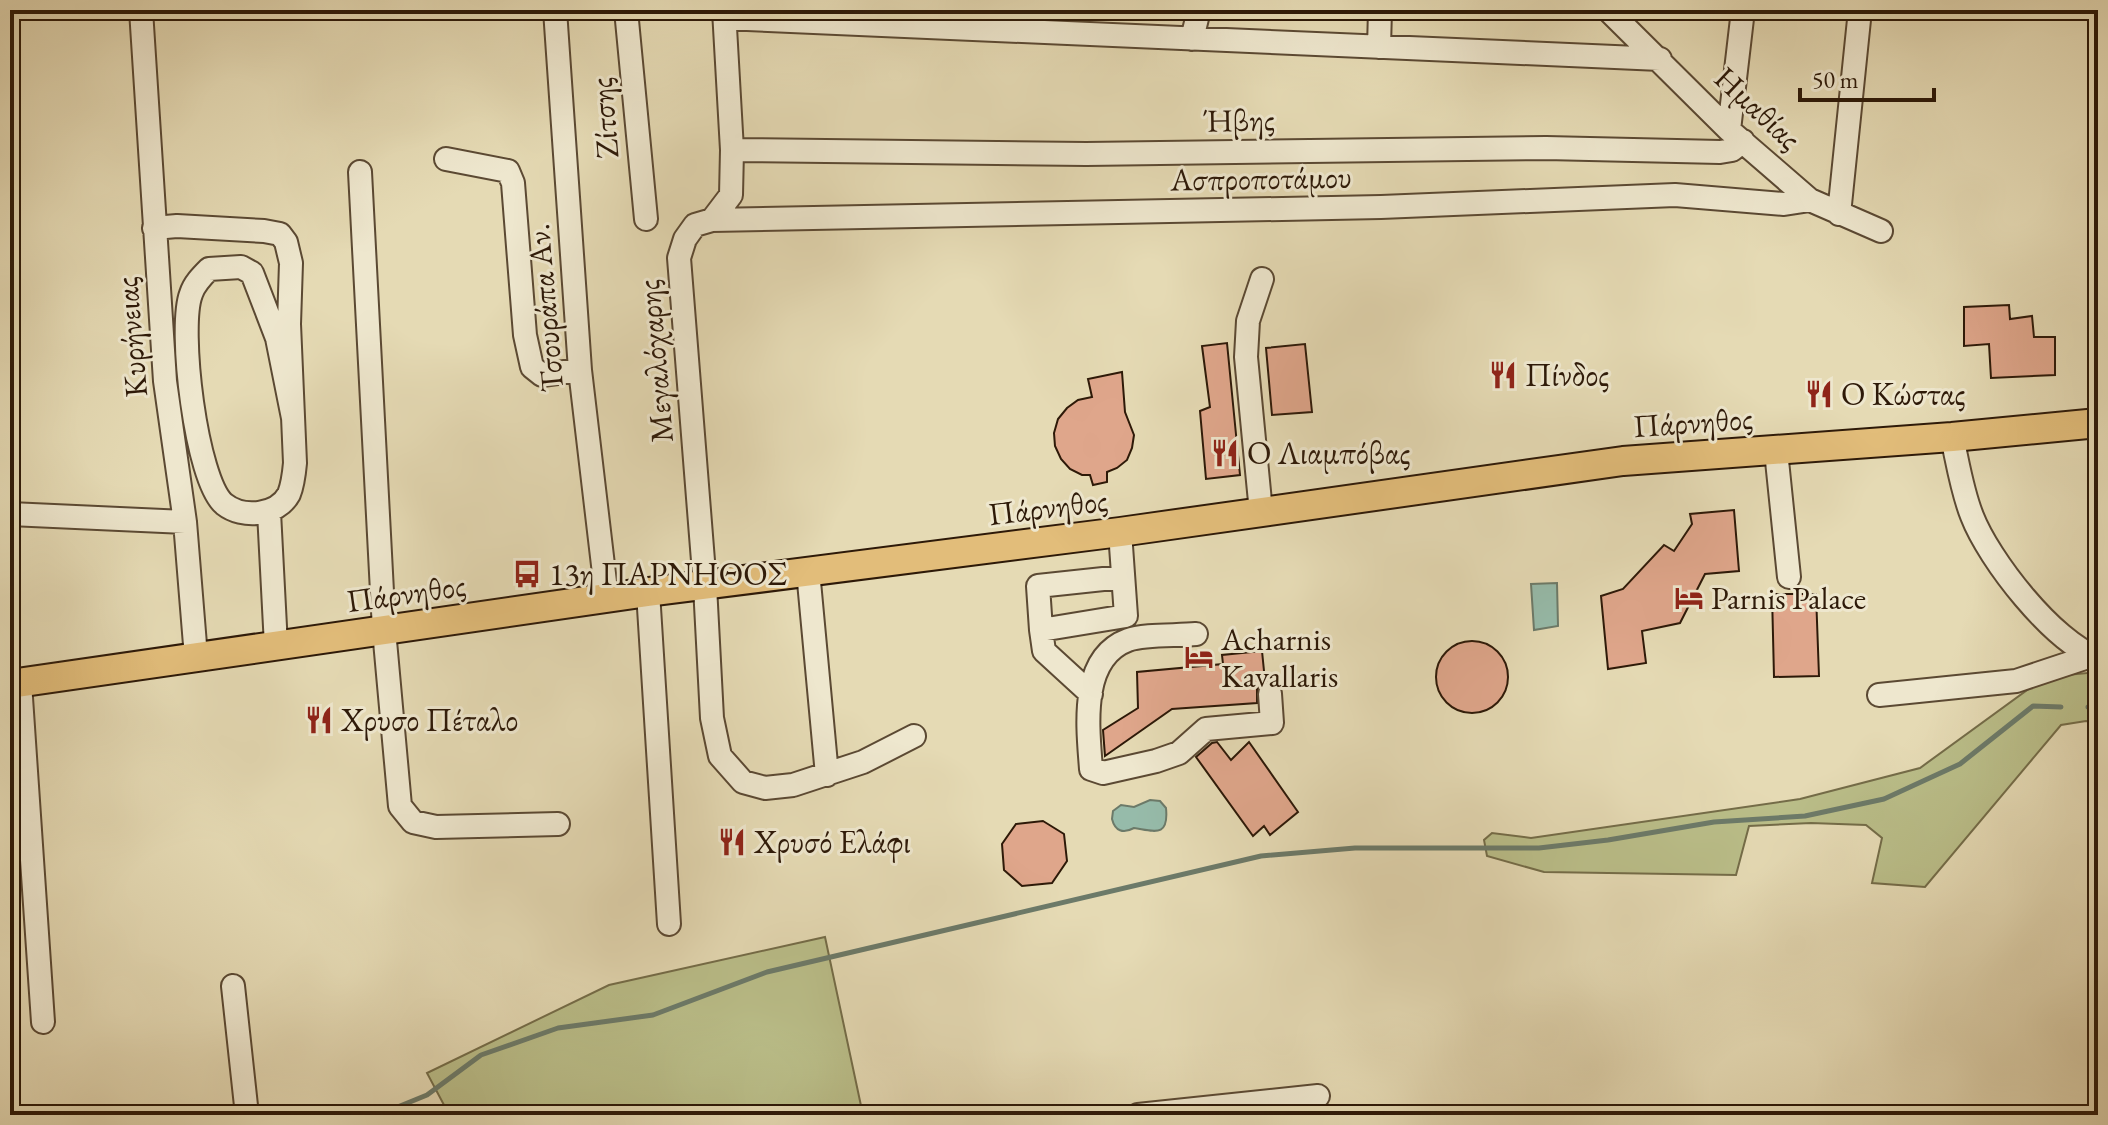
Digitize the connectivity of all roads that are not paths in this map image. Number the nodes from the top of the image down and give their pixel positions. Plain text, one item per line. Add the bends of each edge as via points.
1 (141, 10) edge
2 (555, 10) edge
3 (626, 10) edge
4 (1199, 10) edge
5 (1380, 10) edge
6 (1608, 10) edge
7 (1743, 10) edge
8 (1860, 10) edge
9 (724, 14) edge
10 (913, 18) edge
11 (1029, 21) edge
12 (1192, 39) junction
13 (1379, 47) junction
14 (1660, 59) junction
15 (1736, 135) junction
16 (732, 150) junction
17 (446, 159) dead end
18 (360, 172) dead end
19 (1810, 200) junction
20 (1839, 214) junction
21 (646, 219) dead end
22 (712, 220) junction
23 (154, 228) junction
24 (1881, 231) dead end
25 (1262, 279) dead end
26 (580, 370) junction
27 (293, 418) junction
28 (2098, 423) edge
29 (1952, 437) junction
30 (1776, 451) junction
31 (269, 512) junction
32 (1261, 512) junction
33 (10, 514) edge
34 (185, 522) junction
35 (1120, 532) junction
36 (808, 571) junction
37 (1122, 577) junction
38 (1789, 577) dead end
39 (705, 586) junction
40 (648, 592) junction
41 (607, 599) junction
42 (1126, 616) junction
43 (384, 630) junction
44 (1041, 630) junction
45 (1196, 634) dead end
46 (1129, 640) junction
47 (276, 646) junction
48 (196, 657) junction
49 (2095, 657) edge
50 (15, 683) edge
51 (1091, 694) junction
52 (1270, 694) dead end
53 (1879, 695) dead end
54 (914, 736) dead end
55 (827, 775) junction
56 (558, 824) dead end
57 (669, 924) dead end
58 (233, 986) dead end
59 (43, 1022) dead end
60 (1318, 1096) dead end
61 (247, 1115) edge
62 (1138, 1115) edge

1 - 23 street, Κυρήνειας
2 - 26 street, Τσουράπα Αν.
3 - 21 street, Ζίτσης
4 - 12 street
5 - 13 street
6 - 14 street, Ημαθίας
7 - 15 street
8 - 20 street
9 - 10 street
9 - 16 street, Μεγαλόχαρης
10 - 11 street
11 - 12 street
12 - 13 street
13 - 14 street
14 - 15 street, Ημαθίας
15 - 16 street, Ήβης via 1732,150 1720,152
15 - 19 street, Ημαθίας
16 - 22 street, Μεγαλόχαρης via 731,195
17 - 26 street via 508,171 532,367 542,375
18 - 43 street
19 - 20 street, Ημαθίας
19 - 22 street, Ασπροποτάμου via 1784,204 1675,195 1381,207
20 - 24 street, Ημαθίας
22 - 39 street, Μεγαλόχαρης via 695,225 679,258
23 - 27 street via 264,231 280,234 286,242 291,263
23 - 34 street, Κυρήνειας via 165,381
25 - 32 street via 1248,321 1246,357
26 - 41 street, Τσουράπα Αν.
27 - 31 street via 293,483 287,497
27 - 31 street via 277,338 252,273 241,267 209,269 190,295 191,406 212,487 224,504 245,513
28 - 29 main road, Πάρνηθος
29 - 30 main road, Πάρνηθος
29 - 49 street via 1972,517 1987,547 2051,625
30 - 32 main road, Πάρνηθος via 1623,461
30 - 38 street
31 - 47 street
32 - 35 main road, Πάρνηθος
33 - 34 street
34 - 48 street, Κυρήνειας
35 - 36 main road, Πάρνηθος
35 - 37 street
36 - 39 main road, Πάρνηθος
36 - 55 street
37 - 42 street
37 - 44 street via 1038,586
39 - 40 main road, Πάρνηθος
39 - 55 street, Μεγαλόχαρης via 712,718 720,756 743,782 765,788
40 - 41 main road, Πάρνηθος
40 - 57 street
41 - 43 main road, Πάρνηθος
42 - 44 street
42 - 46 street
43 - 47 main road, Πάρνηθος
43 - 56 street via 400,806 413,822 436,827
44 - 51 street via 1044,651
45 - 46 street
46 - 51 street via 1106,653
47 - 48 main road, Πάρνηθος
48 - 50 main road, Πάρνηθος
49 - 53 street via 2016,681
50 - 59 street
51 - 52 street via 1091,769 1103,773 1179,753 1206,729 1272,723
54 - 55 street, Μεγαλόχαρης
58 - 61 street
60 - 62 street

